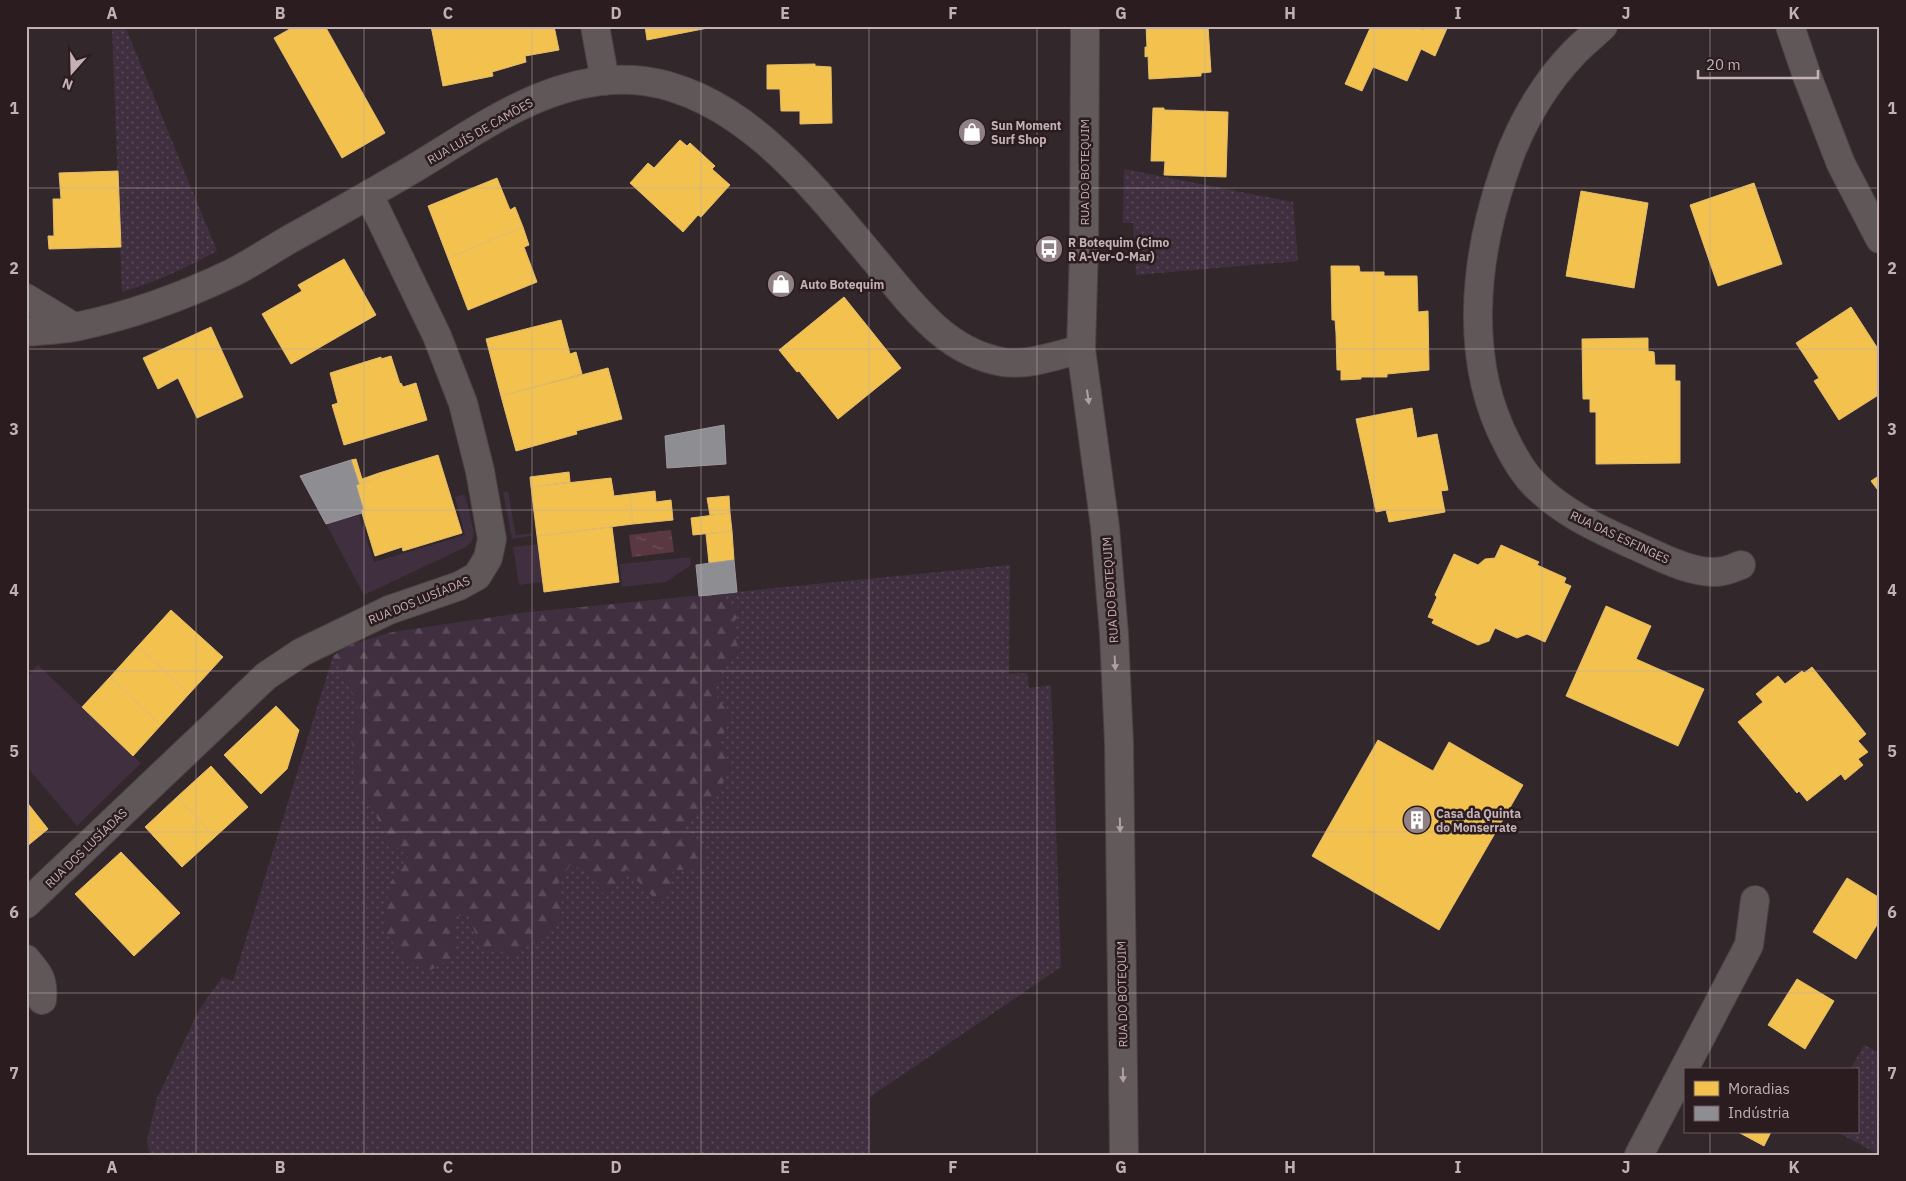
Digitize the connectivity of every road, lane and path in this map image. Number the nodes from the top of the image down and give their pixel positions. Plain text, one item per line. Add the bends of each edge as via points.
1 (595, 26) edge
2 (1085, 26) edge
3 (1603, 26) edge
4 (1772, 26) edge
5 (1790, 26) edge
6 (1807, 76) junction
7 (605, 81) junction
8 (369, 195) junction
9 (1880, 239) edge
10 (26, 298) edge
11 (74, 327) junction
12 (26, 332) edge
13 (1081, 348) junction
14 (1741, 564) dead end
15 (1754, 900) dead end
16 (26, 904) edge
17 (26, 959) edge
18 (42, 1000) dead end
19 (1685, 1068) edge
20 (1684, 1069) edge
21 (1124, 1155) edge
22 (1639, 1155) edge

1 - 7 street
2 - 13 main road, RUA DO BOTEQUIM
3 - 14 street, RUA DAS ESFINGES via 1572,55 1541,96 1515,143 1496,197 1483,250 1478,297 1479,341 1487,392 1499,429 1515,460 1536,486 1567,512 1676,563 1700,570 1722,571
4 - 6 street via 1786,40
5 - 6 street
6 - 9 street via 1841,164
7 - 8 street, RUA LUÍS DE CAMÕES via 576,84 516,108
7 - 13 street, RUA LUÍS DE CAMÕES via 643,81 679,89 716,104 750,128 822,199 920,314 943,336 969,351 1004,362 1040,360
8 - 11 street, RUA LUÍS DE CAMÕES via 232,272 158,305
8 - 16 street, RUA DOS LUSÍADAS via 437,336 463,403 492,539 488,558 478,576 459,586 389,610 302,652 266,676
10 - 11 street
11 - 12 street, RUA LUÍS DE CAMÕES
13 -> 21 main road, RUA DO BOTEQUIM via 1106,527 1114,634
15 - 19 street via 1749,945
17 - 18 street via 39,974
20 - 22 street

